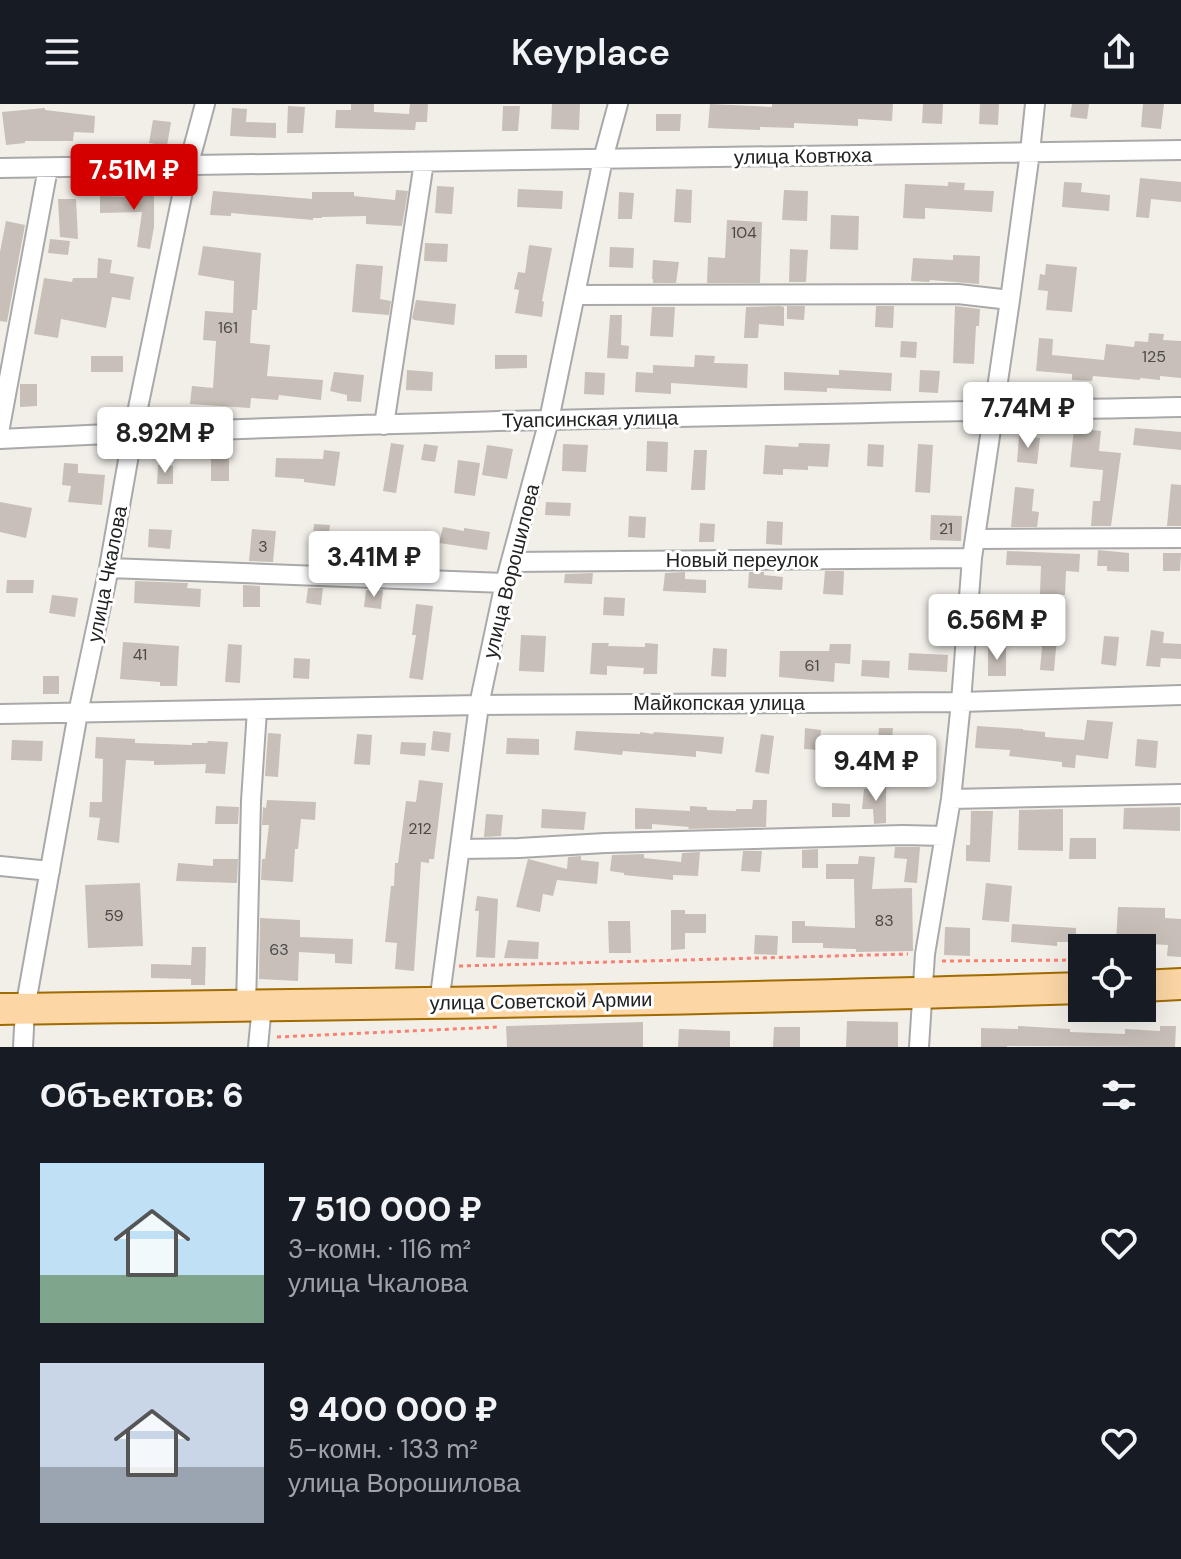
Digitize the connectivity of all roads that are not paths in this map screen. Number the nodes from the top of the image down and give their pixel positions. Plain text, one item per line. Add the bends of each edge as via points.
1 (205, 104) edge
2 (618, 104) edge
3 (1035, 104) edge
4 (1181, 150) edge
5 (1030, 152) junction
6 (603, 159) junction
7 (424, 162) junction
8 (188, 167) junction
9 (0, 168) edge
10 (48, 168) junction
11 (575, 295) junction
12 (1010, 300) junction
13 (1181, 407) edge
14 (994, 410) junction
15 (549, 420) junction
16 (384, 425) junction
17 (0, 427) edge
18 (133, 432) junction
19 (0, 439) edge
20 (1181, 538) edge
21 (976, 539) junction
22 (972, 558) junction
23 (512, 562) junction
24 (109, 568) junction
25 (505, 583) junction
26 (1181, 695) edge
27 (961, 702) junction
28 (479, 705) junction
29 (257, 710) junction
30 (78, 713) junction
31 (0, 714) edge
32 (1181, 794) edge
33 (951, 799) junction
34 (944, 836) junction
35 (460, 849) junction
36 (0, 866) edge
37 (50, 871) junction
38 (1181, 984) edge
39 (1156, 985) edge
40 (1068, 988) edge
41 (923, 993) junction
42 (439, 1003) junction
43 (254, 1006) junction
44 (12, 1009) edge
45 (23, 1047) edge
46 (258, 1047) edge
47 (919, 1047) edge

1 - 8 street, улица Чкалова
2 - 6 street, улица Ворошилова
3 - 5 street
4 - 5 street, улица Ковтюха
5 - 6 street, улица Ковтюха
5 - 12 street
6 - 7 street, улица Ковтюха
6 - 11 street, улица Ворошилова
7 - 8 street, улица Ковтюха
7 - 16 street
8 - 10 street, улица Ковтюха
8 - 18 street, улица Чкалова
9 - 10 street, улица Ковтюха
10 - 17 street
11 - 12 street via 958,294
11 - 15 street, улица Ворошилова
12 - 14 street
13 - 14 street, Туапсинская улица
14 - 15 street, Туапсинская улица
14 - 21 street
15 - 16 street, Туапсинская улица
15 - 23 street, улица Ворошилова
16 - 18 street, Туапсинская улица
18 - 19 street, Туапсинская улица
18 - 24 street, улица Чкалова
20 - 21 street
21 - 22 street
22 - 23 street, Новый переулок
22 - 27 street
23 - 25 street, улица Ворошилова
24 - 25 street
24 - 30 street, улица Чкалова
25 - 28 street, улица Ворошилова
26 - 27 street, Майкопская улица
27 - 28 street, Майкопская улица
27 - 33 street
28 - 29 street, Майкопская улица
28 - 35 street, улица Ворошилова
29 - 30 street, Майкопская улица
29 - 43 street via 251,801
30 - 31 street, Майкопская улица
30 - 37 street, улица Чкалова
32 - 33 street
33 - 34 street
34 - 35 street
34 - 41 street
35 - 42 street, улица Ворошилова
36 - 37 street
37 - 44 street, улица Чкалова
38 - 39 main road
40 - 41 main road, улица Советской Армии
41 - 42 main road, улица Советской Армии
41 - 47 street
42 - 43 main road, улица Советской Армии
43 - 44 main road, улица Советской Армии
43 - 46 street
44 - 45 street, улица Чкалова

